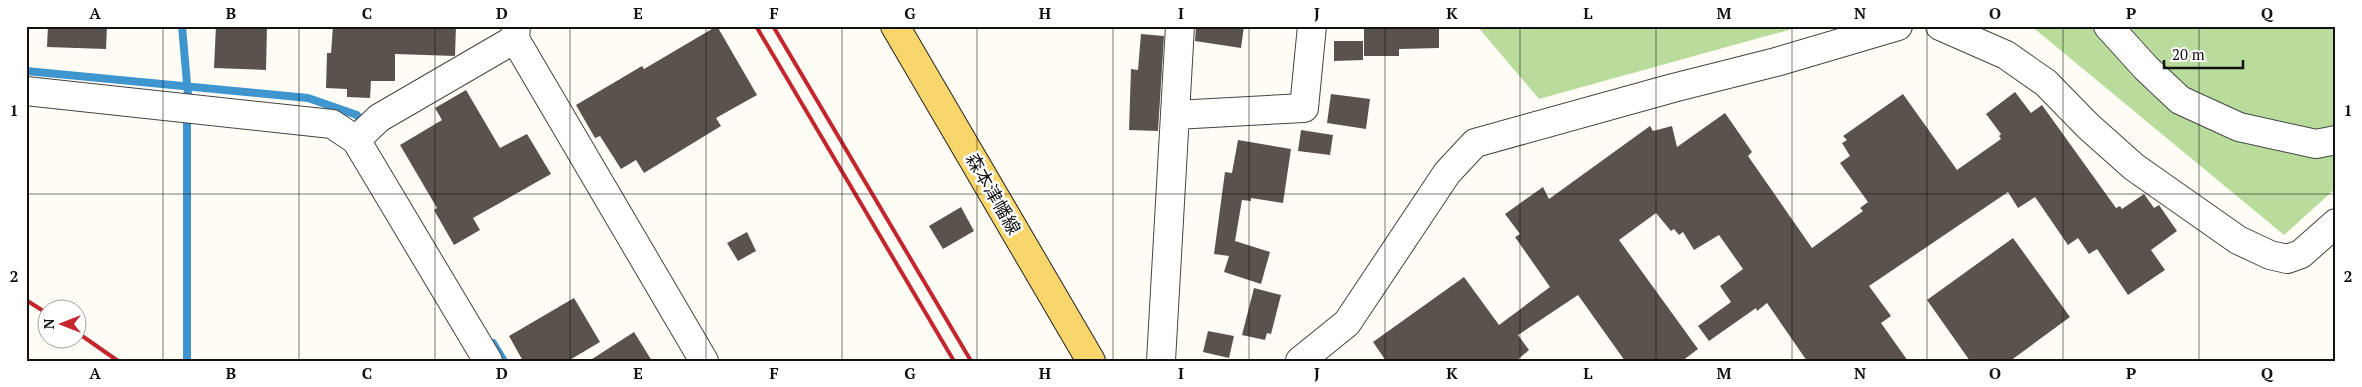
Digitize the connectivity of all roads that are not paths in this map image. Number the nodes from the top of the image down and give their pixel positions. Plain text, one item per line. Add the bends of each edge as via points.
1 (895, 26) edge
2 (1180, 26) edge
3 (1312, 26) edge
4 (1898, 26) edge
5 (1940, 26) edge
6 (2108, 26) edge
7 (516, 33) edge
8 (26, 91) edge
9 (1175, 115) junction
10 (365, 132) junction
11 (2336, 140) edge
12 (2336, 223) edge
13 (488, 361) edge
14 (704, 361) edge
15 (1092, 361) edge
16 (1160, 361) edge
17 (1300, 361) edge

1 - 15 main road, 森本津幡線
2 - 9 street
3 - 9 street via 1304,108
4 - 17 street via 1475,143 1447,173 1347,323
5 - 12 street via 2006,55 2046,83 2134,167 2238,240 2287,259 2301,254
6 - 11 street via 2180,100 2239,128 2316,144
7 - 10 street
7 - 14 street
8 - 10 street via 332,124
9 - 16 street
10 - 13 street

